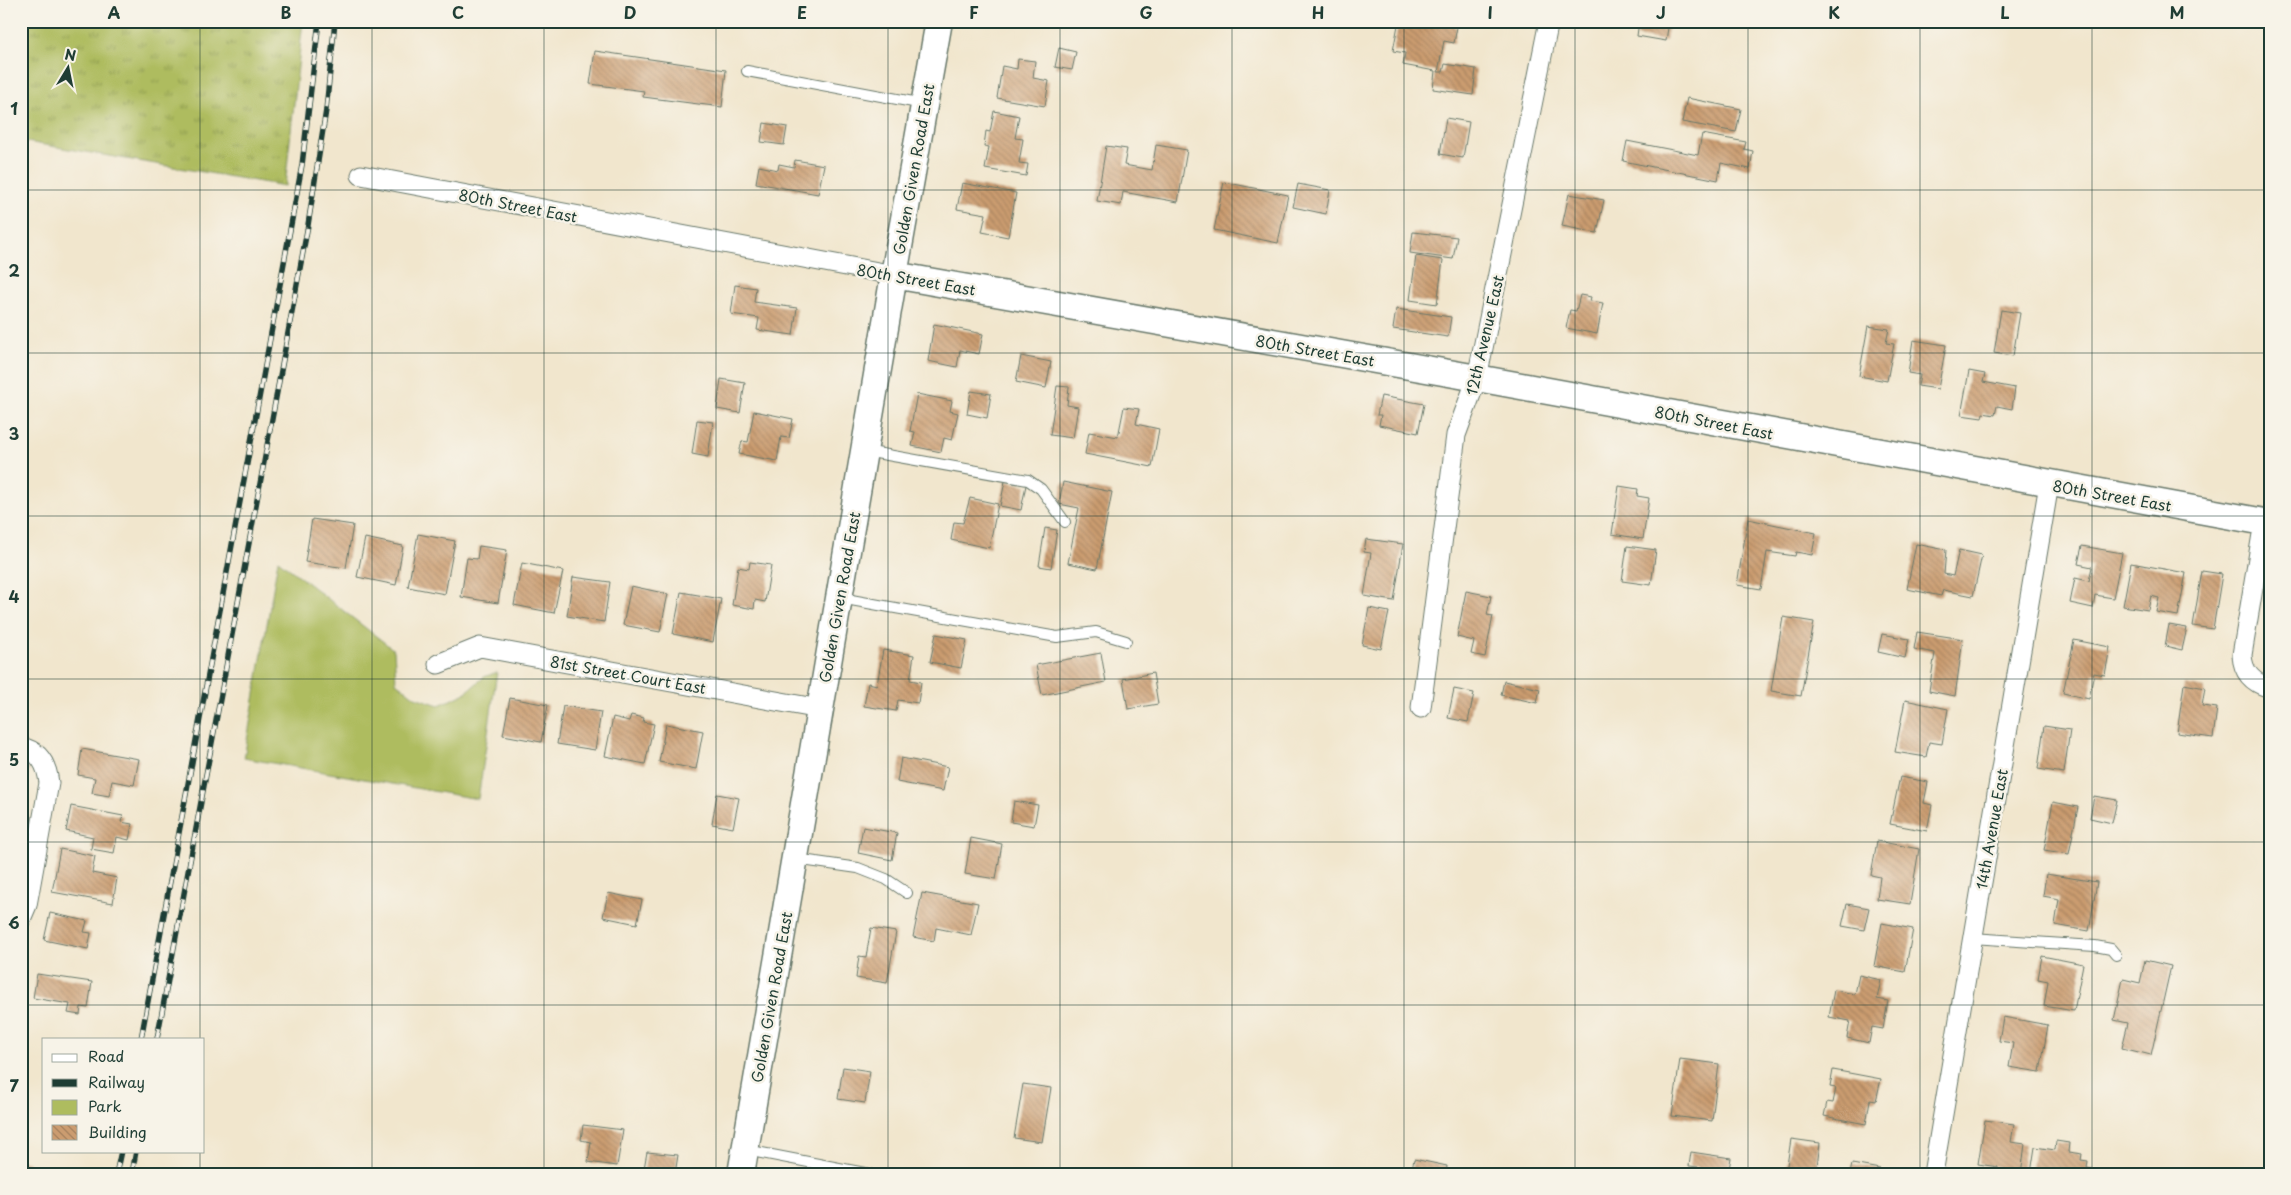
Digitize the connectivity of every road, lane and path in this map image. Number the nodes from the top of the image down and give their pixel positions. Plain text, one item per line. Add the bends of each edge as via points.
1 (939, 21) edge
2 (1549, 21) edge
3 (747, 71) dead end
4 (925, 104) junction
5 (361, 175) dead end
6 (894, 275) junction
7 (1477, 378) junction
8 (864, 451) junction
9 (2049, 484) junction
10 (1066, 522) dead end
11 (2267, 523) edge
12 (839, 598) junction
13 (1126, 641) dead end
14 (438, 664) dead end
15 (2270, 688) edge
16 (1421, 708) dead end
17 (820, 709) junction
18 (21, 747) edge
19 (794, 859) junction
20 (907, 893) dead end
21 (21, 919) edge
22 (1972, 938) junction
23 (2116, 955) dead end
24 (743, 1162) edge
25 (870, 1174) edge
26 (1933, 1174) edge

1 - 4 street, Golden Given Road East
2 - 7 street, 12th Avenue East
3 - 4 lane
4 - 6 street, Golden Given Road East
5 - 6 street, 80th Street East
6 - 7 street, 80th Street East
6 - 8 street, Golden Given Road East
7 - 9 street, 80th Street East
7 - 16 street, 12th Avenue East via 1456,435
8 - 10 lane via 1028,480 1041,489
8 - 12 street, Golden Given Road East
9 - 11 street, 80th Street East
9 - 22 street, 14th Avenue East
11 - 15 street via 2242,655 2249,678
12 - 13 lane via 1057,637 1096,632
12 - 17 street, Golden Given Road East
14 - 17 street, 81st Street Court East via 480,647
17 - 19 street, Golden Given Road East
18 - 21 street via 32,749 46,765 49,784 27,905
19 - 20 lane via 858,868 886,879
19 - 24 street, Golden Given Road East
22 - 23 lane via 2095,946 2111,949
22 - 26 street, 14th Avenue East
24 - 25 lane

